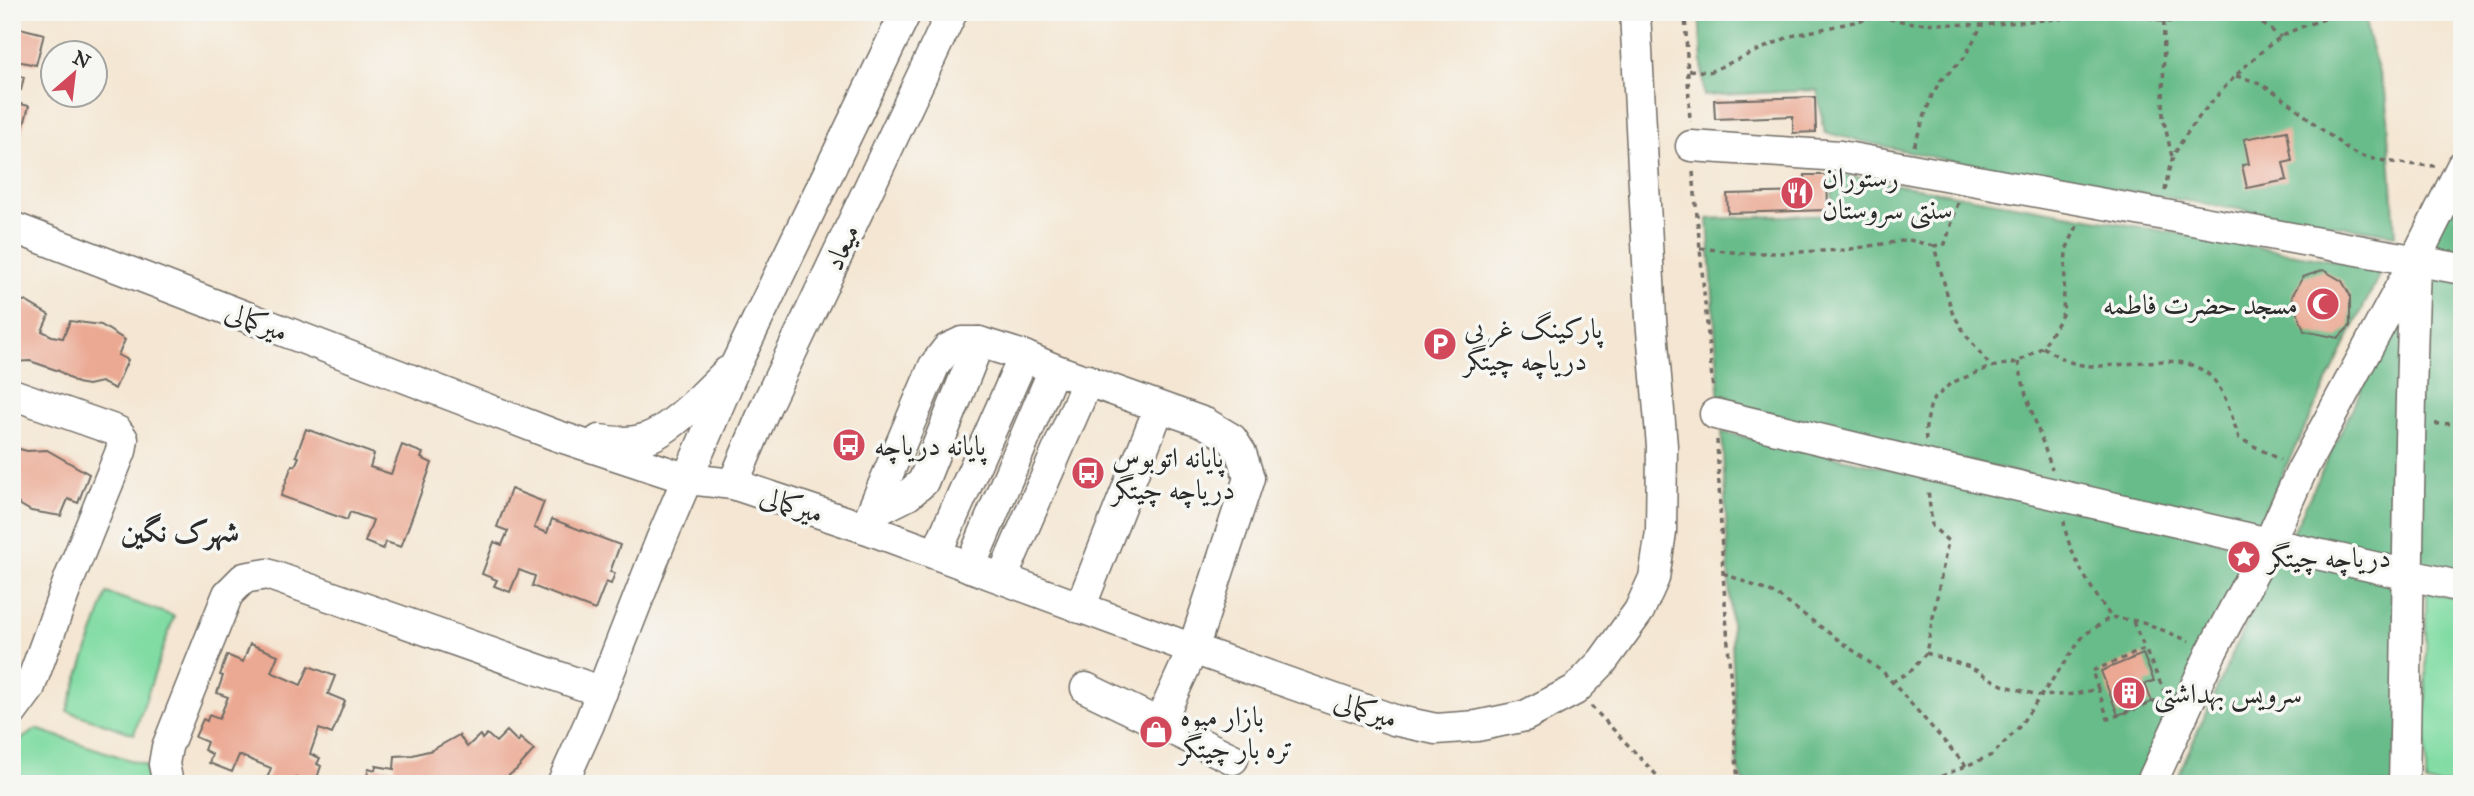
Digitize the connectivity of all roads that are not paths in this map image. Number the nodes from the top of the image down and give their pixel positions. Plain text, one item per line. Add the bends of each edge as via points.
1 (906, 12) edge
2 (952, 12) edge
3 (1636, 12) edge
4 (1692, 146) dead end
5 (2461, 167) edge
6 (12, 227) edge
7 (2416, 260) junction
8 (2462, 269) edge
9 (1024, 356) junction
10 (737, 362) junction
11 (1054, 369) junction
12 (1088, 380) junction
13 (12, 394) edge
14 (765, 406) junction
15 (1159, 408) junction
16 (1715, 414) dead end
17 (555, 435) junction
18 (688, 479) junction
19 (733, 484) junction
20 (869, 521) junction
21 (2269, 544) junction
22 (936, 554) junction
23 (970, 567) junction
24 (2409, 575) junction
25 (1002, 578) junction
26 (2462, 587) edge
27 (1080, 608) junction
28 (1193, 649) junction
29 (1086, 688) dead end
30 (602, 692) junction
31 (12, 712) edge
32 (1160, 722) junction
33 (1233, 759) dead end
34 (168, 784) edge
35 (562, 784) edge
36 (2151, 784) edge
37 (2404, 784) edge

1 - 10 street, میعاد
2 - 14 street, میعاد
3 - 28 street, میرکمالی via 1662,446 1661,532 1654,578 1639,611 1575,690 1525,716 1477,726 1436,729 1394,720
4 - 7 street via 1840,156
5 - 7 street
6 - 17 street, میرکمالی
7 - 8 street
7 - 21 street via 2301,472
7 - 24 street via 2408,425
9 - 11 street
9 - 20 street via 979,342 962,342 947,349 934,366
9 - 22 street
10 - 14 street via 731,388 737,401
10 - 17 street via 691,408 649,438 625,443
10 - 18 street, میعاد
11 - 12 street
11 - 23 street
12 - 15 street
12 - 25 street
13 - 31 street via 117,431 123,439 29,689
14 - 19 street, میعاد
15 - 27 street
15 - 28 street via 1205,423 1232,439 1249,478
16 - 21 street
17 - 18 street, میرکمالی
18 - 19 street, میرکمالی
18 - 30 street, میعاد
19 - 20 street, میرکمالی
20 - 22 street, میرکمالی
21 - 24 street
21 - 36 street via 2211,653
22 - 23 street, میرکمالی
23 - 25 street, میرکمالی
24 - 26 street
24 - 37 street
25 - 27 street, میرکمالی
27 - 28 street, میرکمالی
28 - 32 street
29 - 32 street
30 - 34 street via 267,574 244,578 228,594 167,747
30 - 35 street, میعاد
32 - 33 street

